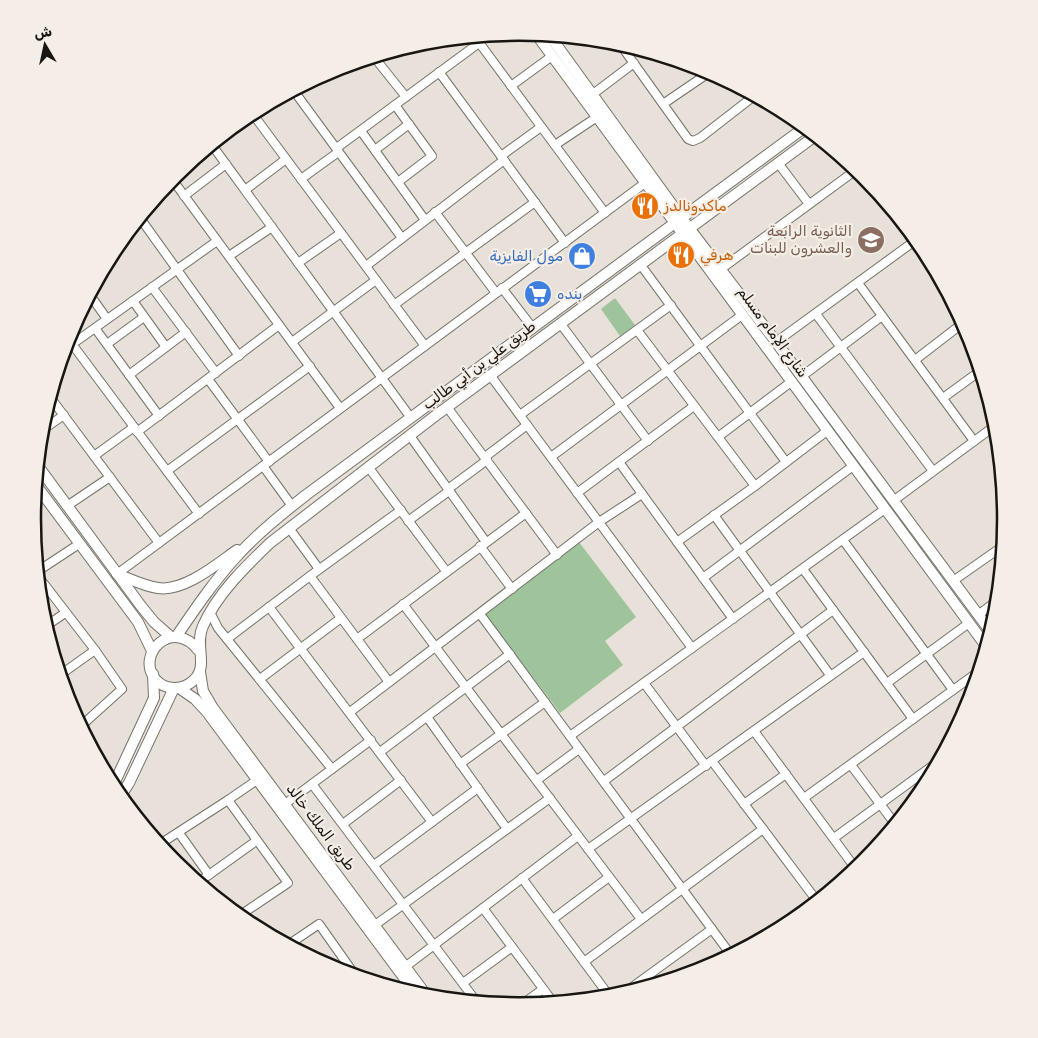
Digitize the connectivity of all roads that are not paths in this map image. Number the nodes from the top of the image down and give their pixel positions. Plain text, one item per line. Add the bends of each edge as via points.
1 (542, 42) edge
2 (555, 42) edge
3 (473, 43) edge
4 (479, 43) edge
5 (627, 54) edge
6 (552, 56) junction
7 (379, 63) edge
8 (634, 63) junction
9 (439, 72) junction
10 (701, 77) edge
11 (511, 86) junction
12 (593, 94) junction
13 (298, 96) edge
14 (406, 97) junction
15 (748, 100) edge
16 (663, 104) junction
17 (396, 105) junction
18 (597, 116) junction
19 (257, 120) edge
20 (409, 124) junction
21 (541, 127) junction
22 (361, 131) junction
23 (799, 132) edge
24 (810, 140) edge
25 (555, 145) junction
26 (216, 150) edge
27 (338, 150) junction
28 (375, 150) junction
29 (502, 158) junction
30 (286, 159) junction
31 (778, 163) junction
32 (226, 164) junction
33 (850, 174) edge
34 (302, 179) junction
35 (398, 182) junction
36 (645, 183) junction
37 (177, 186) edge
38 (246, 190) junction
39 (184, 196) junction
40 (535, 202) junction
41 (809, 204) junction
42 (435, 212) junction
43 (605, 213) junction
44 (425, 220) junction
45 (678, 220) junction
46 (144, 223) edge
47 (272, 227) junction
48 (685, 230) junction
49 (341, 233) junction
50 (402, 238) junction
51 (218, 241) junction
52 (565, 242) junction
53 (910, 245) edge
54 (465, 253) junction
55 (228, 256) junction
56 (298, 263) junction
57 (640, 264) junction
58 (366, 266) junction
59 (721, 269) junction
60 (177, 270) junction
61 (376, 280) junction
62 (858, 283) junction
63 (152, 287) junction
64 (499, 290) junction
65 (94, 301) edge
66 (133, 301) junction
67 (394, 305) junction
68 (671, 305) junction
69 (333, 311) junction
70 (816, 314) junction
71 (742, 315) junction
72 (882, 316) junction
73 (144, 317) junction
74 (107, 319) junction
75 (560, 323) junction
76 (279, 325) junction
77 (532, 327) junction
78 (95, 328) junction
79 (956, 328) edge
80 (637, 330) junction
81 (186, 332) junction
82 (76, 341) edge
83 (292, 342) junction
84 (776, 342) junction
85 (107, 344) junction
86 (700, 345) junction
87 (425, 346) junction
88 (74, 347) edge
89 (166, 347) junction
90 (841, 347) junction
91 (239, 356) junction
92 (914, 360) junction
93 (590, 364) junction
94 (310, 366) junction
95 (667, 371) junction
96 (216, 373) junction
97 (129, 375) junction
98 (490, 375) junction
99 (974, 375) edge
100 (382, 378) junction
101 (208, 379) junction
102 (796, 380) junction
103 (943, 398) junction
104 (56, 404) edge
105 (622, 405) junction
106 (694, 406) junction
107 (447, 407) junction
108 (340, 408) junction
109 (750, 413) junction
110 (64, 415) junction
111 (520, 415) junction
112 (159, 416) junction
113 (411, 418) junction
114 (238, 420) junction
115 (50, 424) edge
116 (527, 425) junction
117 (136, 429) junction
118 (989, 430) edge
119 (827, 431) junction
120 (410, 436) junction
121 (718, 437) junction
122 (648, 441) junction
123 (974, 441) junction
124 (94, 456) junction
125 (551, 458) junction
126 (486, 459) junction
127 (619, 462) junction
128 (786, 462) junction
129 (266, 464) junction
130 (853, 466) junction
131 (369, 468) junction
132 (933, 471) junction
133 (167, 472) junction
134 (43, 473) edge
135 (110, 477) junction
136 (755, 486) junction
137 (449, 490) junction
138 (577, 493) junction
139 (42, 494) edge
140 (642, 494) junction
141 (893, 500) junction
142 (67, 506) junction
143 (292, 506) junction
144 (885, 509) junction
145 (401, 510) junction
146 (526, 513) junction
147 (199, 514) junction
148 (714, 515) junction
149 (408, 521) junction
150 (599, 522) junction
151 (288, 528) junction
152 (258, 535) junction
153 (843, 540) junction
154 (677, 542) junction
155 (159, 543) junction
156 (79, 544) junction
157 (483, 544) junction
158 (740, 551) junction
159 (996, 553) edge
160 (557, 555) junction
161 (44, 567) edge
162 (319, 569) junction
163 (802, 569) junction
164 (446, 572) junction
165 (117, 574) junction
166 (310, 576) junction
167 (703, 578) junction
168 (953, 581) junction
169 (46, 587) edge
170 (512, 589) junction
171 (770, 593) junction
172 (403, 604) junction
173 (269, 607) junction
174 (989, 607) edge
175 (833, 610) junction
176 (210, 612) junction
177 (65, 613) junction
178 (480, 614) junction
179 (978, 615) junction
180 (188, 618) junction
181 (341, 618) junction
182 (733, 619) junction
183 (52, 622) edge
184 (154, 622) junction
185 (969, 623) junction
186 (203, 625) junction
187 (985, 625) edge
188 (142, 629) junction
189 (800, 635) junction
190 (174, 637) junction
191 (357, 639) junction
192 (981, 639) edge
193 (227, 640) junction
194 (436, 647) junction
195 (301, 648) junction
196 (692, 648) junction
197 (95, 650) junction
198 (152, 651) junction
199 (199, 651) junction
200 (864, 652) junction
201 (510, 654) junction
202 (927, 654) junction
203 (66, 671) edge
204 (200, 672) junction
205 (153, 674) junction
206 (830, 675) junction
207 (260, 679) junction
208 (969, 679) edge
209 (389, 682) junction
210 (644, 683) junction
211 (887, 683) junction
212 (466, 686) junction
213 (177, 688) junction
214 (953, 690) junction
215 (199, 695) junction
216 (545, 702) junction
217 (350, 712) junction
218 (427, 716) junction
219 (914, 719) junction
220 (87, 721) edge
221 (676, 727) junction
222 (754, 731) junction
223 (502, 734) junction
224 (570, 736) junction
225 (371, 740) junction
226 (579, 748) junction
227 (380, 752) junction
228 (709, 763) junction
229 (460, 764) junction
230 (851, 764) junction
231 (332, 769) junction
232 (924, 772) edge
233 (786, 774) junction
234 (117, 776) edge
235 (257, 780) junction
236 (400, 780) junction
237 (537, 780) junction
238 (604, 781) junction
239 (312, 784) junction
240 (478, 788) junction
241 (125, 789) edge
242 (550, 798) junction
243 (804, 798) junction
244 (228, 800) junction
245 (285, 804) junction
246 (744, 804) junction
247 (880, 804) junction
248 (631, 819) junction
249 (891, 819) edge
250 (432, 822) junction
251 (343, 824) junction
252 (507, 828) junction
253 (763, 829) junction
254 (179, 833) junction
255 (578, 836) junction
256 (834, 838) junction
257 (166, 841) edge
258 (256, 841) junction
259 (588, 849) junction
260 (851, 862) edge
261 (374, 866) junction
262 (209, 875) junction
263 (609, 877) junction
264 (204, 878) edge
265 (522, 878) junction
266 (683, 889) junction
267 (813, 896) edge
268 (404, 904) junction
269 (483, 908) junction
270 (247, 911) edge
271 (553, 919) junction
272 (641, 919) junction
273 (374, 925) junction
274 (712, 929) junction
275 (294, 940) edge
276 (434, 945) junction
277 (512, 947) junction
278 (726, 949) edge
279 (584, 962) junction
280 (347, 964) edge
281 (405, 967) junction
282 (641, 980) edge
283 (408, 983) edge
284 (463, 983) junction
285 (421, 987) edge
286 (543, 989) junction
287 (605, 989) edge
288 (471, 994) edge
289 (548, 996) edge
290 (533, 997) edge

1 - 6 main road, شارع الإمام مسلم
2 - 12 main road, شارع الإمام مسلم
3 - 9 street
4 - 11 street
5 - 8 street
6 - 11 street
6 - 18 main road, شارع الإمام مسلم
7 - 14 street
8 - 12 street
8 - 16 street
9 - 14 street
9 - 29 street
10 - 16 street
11 - 21 street
12 - 45 main road, شارع الإمام مسلم
13 - 27 street
14 - 17 street
15 - 16 street via 693,141 684,134
17 - 20 street
17 - 22 street
18 - 25 street
18 - 36 main road, شارع الإمام مسلم
19 - 30 street
20 - 28 street
20 - 35 street via 432,156
21 - 25 street
21 - 29 street
22 - 27 street
22 - 28 street
23 - 45 main road, طريق علي بن أبي طالب
24 - 31 main road, طريق علي بن أبي طالب
25 - 43 street
26 - 32 street
27 - 34 street
27 - 50 street
28 - 35 street
29 - 40 street
29 - 42 street
30 - 34 street
30 - 38 street
31 - 41 street
31 - 48 main road, طريق علي بن أبي طالب
32 - 38 street
32 - 39 street
33 - 41 street
34 - 49 street
35 - 44 street
36 - 43 street
36 - 45 main road, شارع الإمام مسلم
37 - 39 street
38 - 47 street
39 - 51 street
40 - 52 street
40 - 54 street
41 - 59 street
42 - 44 street
42 - 54 street
43 - 52 street
44 - 50 street
45 - 48 main road, شارع الإمام مسلم
45 - 77 main road, طريق علي بن أبي طالب
46 - 60 street
47 - 55 street
47 - 56 street
48 - 57 main road, طريق علي بن أبي طالب
48 - 59 main road, شارع الإمام مسلم
48 - 71 main road, شارع الإمام مسلم
49 - 56 street
49 - 58 street
50 - 58 street
51 - 55 street
51 - 60 street
52 - 64 street
53 - 62 street
54 - 64 street
54 - 67 street
55 - 76 street
56 - 69 street
57 - 68 street
57 - 75 main road, طريق علي بن أبي طالب
58 - 61 street
59 - 84 main road, شارع الإمام مسلم
60 - 63 street
60 - 91 street
61 - 67 street
61 - 69 street
62 - 70 street
62 - 72 street
63 - 66 street
63 - 81 street
64 - 77 street
64 - 87 street
65 - 74 street
66 - 73 street
66 - 74 street
67 - 87 street
68 - 80 street
68 - 86 street
69 - 83 street
69 - 100 street
70 - 84 street
70 - 90 street
71 - 86 street
71 - 102 main road, شارع الإمام مسلم
72 - 90 street
72 - 92 street
73 - 85 street
73 - 89 street
74 - 78 street
75 - 93 street
75 - 98 main road, طريق علي بن أبي طالب
76 - 83 street
76 - 91 street
77 - 113 main road, طريق علي بن أبي طالب
78 - 82 street
78 - 85 street
79 - 92 street
80 - 93 street
80 - 95 street
81 - 89 street
81 - 96 street
83 - 94 street
84 - 102 main road, شارع الإمام مسلم
85 - 97 street
86 - 95 street
86 - 109 street
87 - 100 street
88 - 117 street
89 - 97 street
90 - 102 street
90 - 132 street
91 - 96 street
92 - 103 street
93 - 105 street
93 - 111 street
94 - 108 street
94 - 114 street
95 - 105 street
95 - 106 street
96 - 101 street
97 - 112 street
98 - 107 main road, طريق علي بن أبي طالب
98 - 111 street
99 - 103 street
100 - 108 street
100 - 113 street
101 - 112 street
101 - 114 street
102 - 109 street
102 - 119 main road, شارع الإمام مسلم
102 - 141 main road, شارع الإمام مسلم
103 - 123 street
104 - 110 street
105 - 122 street
105 - 125 street
106 - 121 street
106 - 122 street
107 - 120 main road, طريق علي بن أبي طالب
107 - 126 street
108 - 129 street
109 - 121 street
109 - 128 street
110 - 115 street
110 - 124 street
111 - 116 street
112 - 117 street
113 - 143 main road, طريق علي بن أبي طالب
114 - 129 street
114 - 133 street
116 - 125 street
116 - 126 street
117 - 124 street
117 - 133 street
118 - 123 street
119 - 128 street
119 - 130 main road, شارع الإمام مسلم
120 - 131 main road, طريق علي بن أبي طالب
120 - 137 street
121 - 136 street
122 - 127 street
123 - 132 street
124 - 135 street
125 - 138 street
126 - 137 street
126 - 146 street
127 - 138 street
127 - 140 street
128 - 136 street
129 - 143 street
129 - 147 street
130 - 144 main road, شارع الإمام مسلم
130 - 158 street
131 - 145 street
131 - 151 main road, طريق علي بن أبي طالب
132 - 141 street
133 - 147 street
134 - 142 main road
135 - 142 street
135 - 155 street
136 - 148 street
137 - 149 street
137 - 157 street
138 - 150 street
139 - 156 main road
140 - 150 street
140 - 154 street
141 - 168 main road, شارع الإمام مسلم
142 - 165 main road
143 - 152 main road, طريق علي بن أبي طالب
144 - 153 street
144 - 185 main road, شارع الإمام مسلم
145 - 149 street
145 - 162 street
146 - 157 street
146 - 160 street
147 - 155 street
148 - 154 street
148 - 158 street
149 - 164 street
150 - 160 street
150 - 196 street
151 - 162 street
151 - 176 main road, طريق علي بن أبي طالب via 247,565
152 - 165 main road via 202,575 172,587 159,588
152 - 180 main road, طريق علي بن أبي طالب via 237,556
153 - 163 street
153 - 202 street
154 - 167 street
155 - 165 street
156 - 161 street
156 - 188 main road
157 - 164 street
157 - 170 street
158 - 167 street
158 - 171 street
159 - 168 street
160 - 170 street
162 - 166 street
163 - 171 street
163 - 175 street
164 - 172 street
165 - 184 main road
166 - 173 street
166 - 181 street
167 - 182 street
168 - 179 main road, شارع الإمام مسلم
169 - 177 street
170 - 178 street
171 - 182 street
171 - 189 street
172 - 191 street
172 - 194 street
173 - 193 street
173 - 195 street
174 - 179 street
175 - 189 street
175 - 200 street
176 - 186 main road, طريق علي بن أبي طالب
176 - 193 street
177 - 183 street
177 - 197 street
178 - 194 street
178 - 201 street
179 - 187 main road, شارع الإمام مسلم
180 - 186 main road via 193,629
180 - 190 main road, طريق علي بن أبي طالب
181 - 191 street
181 - 195 street
182 - 196 street
184 - 188 main road via 152,631
184 - 190 main road
185 - 192 main road, شارع الإمام مسلم
185 - 202 street
186 - 199 main road, طريق علي بن أبي طالب
188 - 198 main road
189 - 206 street
189 - 221 street
190 - 198 main road via 157,644
190 - 199 main road via 185,638
191 - 209 street
193 - 207 street
194 - 209 street
194 - 212 street
195 - 207 street
195 - 217 street
196 - 210 street
197 - 203 street
197 - 220 street via 122,689
198 - 205 main road
199 - 204 main road
200 - 206 street
200 - 211 street
201 - 212 street
201 - 216 street
202 - 211 street
202 - 214 street
204 - 213 main road via 188,685
204 - 215 main road, طريق الملك خالد
205 - 213 main road via 162,684
205 - 234 main road via 154,698
206 - 222 street
207 - 231 street
208 - 214 street
209 - 217 street
210 - 221 street
210 - 224 street
211 - 219 street
212 - 218 street
212 - 223 street
213 - 215 main road, طريق الملك خالد
213 - 241 main road
214 - 219 street
215 - 235 main road, طريق الملك خالد
215 - 245 main road, طريق الملك خالد via 213,708
216 - 223 street
216 - 224 street
217 - 225 street
218 - 227 street
218 - 229 street
219 - 230 street
221 - 228 street
221 - 238 street
222 - 228 street
222 - 233 street
223 - 229 street
223 - 237 street
224 - 226 street
225 - 227 street
225 - 231 street
226 - 237 street
226 - 238 street
227 - 236 street
228 - 246 street
228 - 248 street
229 - 240 street
230 - 243 street
230 - 247 street
231 - 239 street
232 - 247 street
233 - 243 street
233 - 246 street
235 - 244 street
235 - 283 main road, طريق الملك خالد
236 - 250 street
236 - 251 street
237 - 242 street
238 - 248 street
239 - 245 street
239 - 251 street
240 - 250 street
240 - 252 street
242 - 252 street
242 - 255 street
243 - 256 street
244 - 254 street
244 - 258 street
245 - 273 main road, طريق الملك خالد
246 - 253 street
247 - 249 street
247 - 256 street
248 - 259 street
248 - 266 street
250 - 261 street
251 - 261 street
252 - 268 street
253 - 266 street
253 - 267 street
254 - 257 street
254 - 262 street
255 - 259 street
255 - 265 street
256 - 260 street
258 - 262 street
258 - 270 street via 288,883
259 - 263 street
261 - 268 street
262 - 264 street
263 - 271 street
263 - 272 street
265 - 269 street
265 - 271 street
266 - 272 street
266 - 274 street
268 - 273 street
268 - 276 street
269 - 276 street
269 - 277 street
271 - 279 street
272 - 279 street
273 - 281 main road, طريق الملك خالد
274 - 278 street
274 - 282 street
275 - 280 street via 319,924
276 - 281 street
276 - 284 street
277 - 284 street
277 - 286 street
279 - 287 street
281 - 285 main road, طريق الملك خالد
284 - 288 street
286 - 289 street
286 - 290 street

